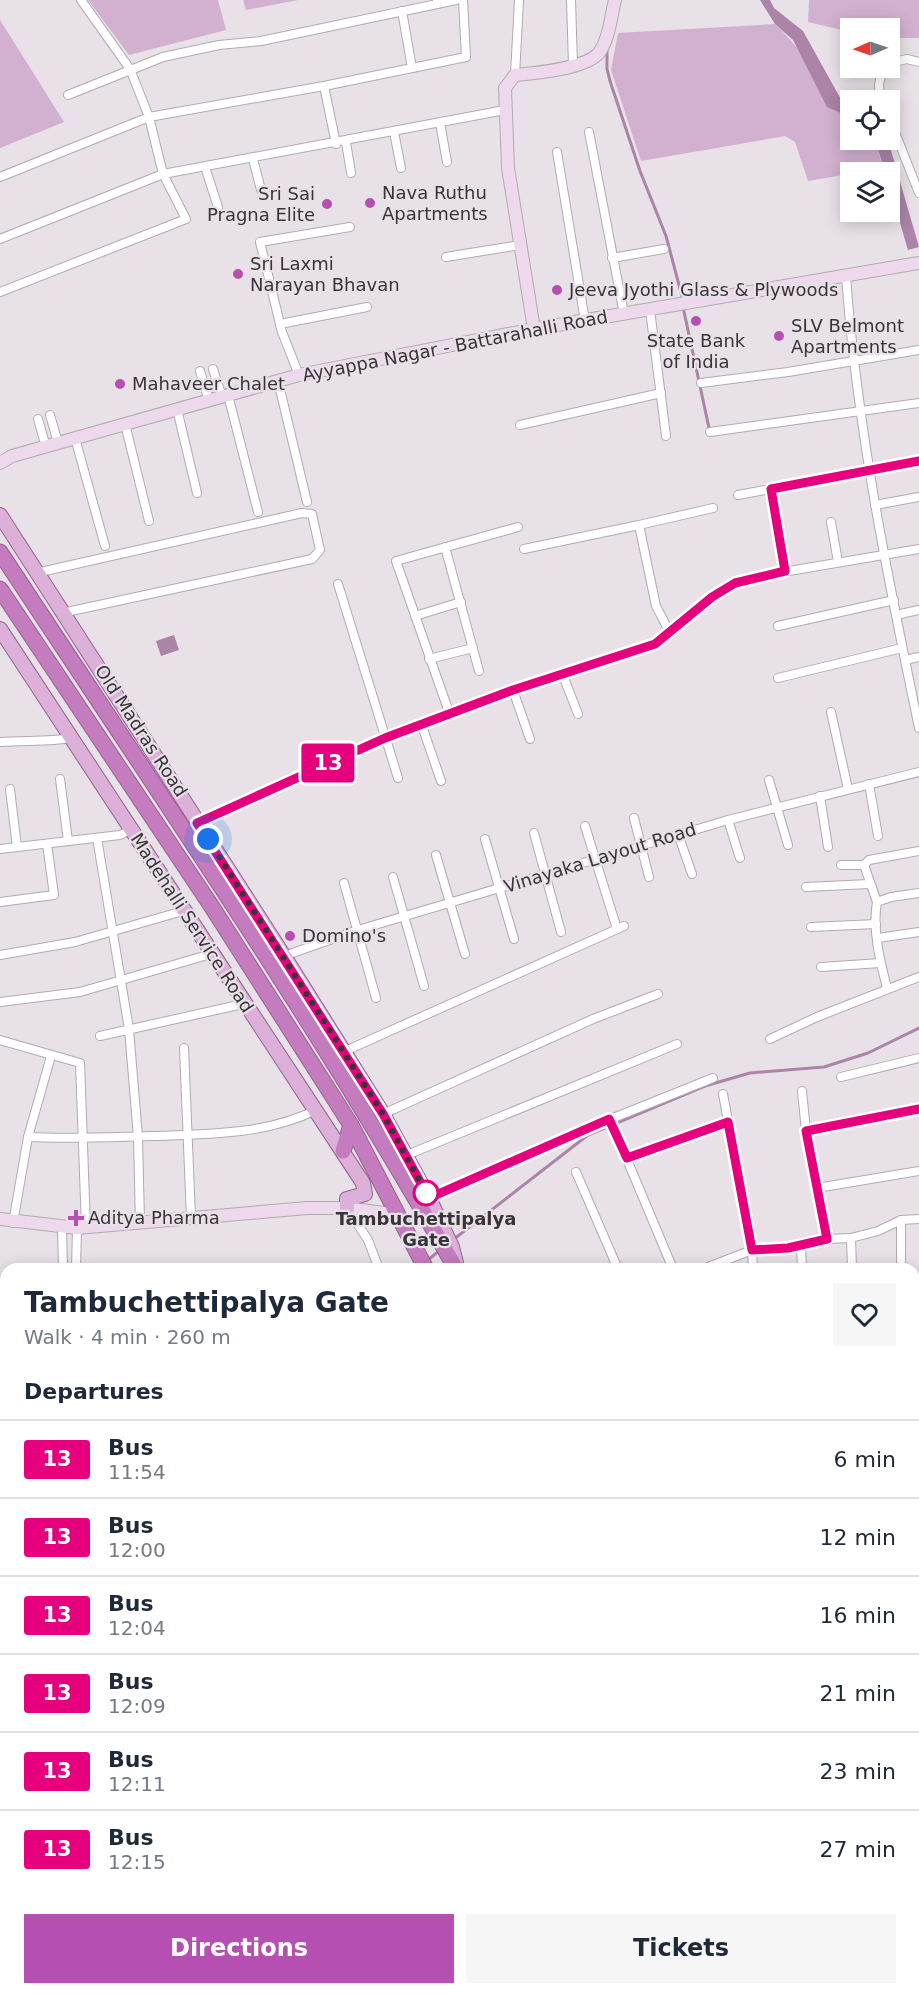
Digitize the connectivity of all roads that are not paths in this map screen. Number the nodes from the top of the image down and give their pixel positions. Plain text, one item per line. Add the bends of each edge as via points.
1 (81, 0) edge
2 (456, 0) edge
3 (463, 0) edge
4 (519, 0) edge
5 (571, 0) edge
6 (615, 0) edge
7 (437, 2) edge
8 (402, 11) junction
9 (900, 61) edge
10 (919, 62) edge
11 (573, 65) junction
12 (412, 68) junction
13 (130, 69) junction
14 (515, 75) junction
15 (324, 86) junction
16 (68, 95) dead end
17 (505, 110) junction
18 (149, 117) junction
19 (440, 123) junction
20 (394, 132) junction
21 (590, 132) dead end
22 (346, 142) junction
23 (336, 144) junction
24 (900, 145) edge
25 (556, 152) dead end
26 (253, 159) junction
27 (447, 162) dead end
28 (206, 167) junction
29 (401, 168) dead end
30 (351, 173) dead end
31 (163, 174) junction
32 (0, 177) edge
33 (261, 190) dead end
34 (919, 193) edge
35 (218, 207) dead end
36 (350, 227) dead end
37 (0, 239) edge
38 (520, 245) junction
39 (664, 249) dead end
40 (446, 257) dead end
41 (612, 258) junction
42 (919, 263) edge
43 (846, 276) junction
44 (0, 292) edge
45 (367, 307) dead end
46 (650, 310) junction
47 (624, 314) junction
48 (585, 321) junction
49 (280, 324) junction
50 (534, 329) junction
51 (919, 350) edge
52 (852, 361) junction
53 (213, 369) dead end
54 (201, 371) dead end
55 (299, 375) junction
56 (278, 381) junction
57 (700, 382) dead end
58 (661, 393) junction
59 (225, 396) junction
60 (209, 401) junction
61 (919, 403) edge
62 (177, 409) junction
63 (859, 412) junction
64 (50, 415) dead end
65 (38, 419) dead end
66 (126, 424) junction
67 (520, 425) dead end
68 (710, 432) dead end
69 (666, 436) dead end
70 (75, 438) junction
71 (52, 445) junction
72 (919, 460) edge
73 (0, 462) edge
74 (870, 470) junction
75 (771, 489) junction
76 (197, 493) dead end
77 (738, 495) dead end
78 (919, 497) edge
79 (307, 502) dead end
80 (875, 505) junction
81 (712, 508) dead end
82 (258, 512) dead end
83 (0, 515) edge
84 (149, 522) dead end
85 (831, 522) dead end
86 (639, 525) junction
87 (518, 527) dead end
88 (105, 546) dead end
89 (445, 547) junction
90 (524, 549) dead end
91 (919, 549) edge
92 (0, 552) edge
93 (883, 554) junction
94 (838, 562) junction
95 (785, 571) junction
96 (36, 573) junction
97 (338, 584) dead end
98 (0, 589) edge
99 (894, 600) junction
100 (460, 602) junction
101 (919, 610) edge
102 (63, 613) junction
103 (896, 615) junction
104 (415, 616) junction
105 (778, 626) dead end
106 (0, 629) edge
107 (670, 633) junction
108 (473, 648) junction
109 (902, 648) junction
110 (919, 657) edge
111 (429, 659) junction
112 (905, 660) junction
113 (479, 671) dead end
114 (562, 674) junction
115 (778, 678) dead end
116 (513, 690) junction
117 (917, 707) edge
118 (831, 712) dead end
119 (578, 714) dead end
120 (450, 715) junction
121 (422, 726) junction
122 (919, 728) edge
123 (72, 738) junction
124 (385, 738) junction
125 (530, 739) dead end
126 (0, 742) edge
127 (919, 772) edge
128 (398, 778) dead end
129 (60, 779) dead end
130 (769, 780) dead end
131 (441, 782) dead end
132 (869, 784) junction
133 (10, 789) dead end
134 (848, 789) junction
135 (820, 796) junction
136 (777, 806) junction
137 (634, 818) dead end
138 (728, 820) junction
139 (197, 823) junction
140 (585, 825) dead end
141 (132, 830) junction
142 (534, 833) dead end
143 (678, 834) junction
144 (878, 836) dead end
145 (97, 838) junction
146 (485, 838) dead end
147 (68, 841) junction
148 (47, 844) junction
149 (788, 845) dead end
150 (641, 846) junction
151 (17, 847) junction
152 (828, 847) dead end
153 (0, 849) edge
154 (919, 851) edge
155 (436, 855) dead end
156 (740, 858) dead end
157 (595, 860) junction
158 (864, 864) junction
159 (841, 865) dead end
160 (692, 874) dead end
161 (545, 875) junction
162 (393, 876) dead end
163 (649, 877) dead end
164 (344, 883) dead end
165 (869, 884) junction
166 (806, 887) dead end
167 (499, 889) junction
168 (919, 893) edge
169 (0, 902) edge
170 (877, 902) junction
171 (449, 904) junction
172 (183, 911) junction
173 (404, 917) junction
174 (876, 924) junction
175 (811, 927) dead end
176 (358, 930) junction
177 (112, 932) junction
178 (561, 932) dead end
179 (919, 932) edge
180 (878, 938) junction
181 (514, 939) dead end
182 (212, 954) junction
183 (465, 954) dead end
184 (0, 955) edge
185 (284, 956) junction
186 (880, 963) junction
187 (821, 967) dead end
188 (919, 977) edge
189 (121, 982) junction
190 (424, 986) dead end
191 (887, 988) junction
192 (658, 994) dead end
193 (376, 998) dead end
194 (0, 1002) edge
195 (243, 1004) junction
196 (129, 1029) junction
197 (100, 1036) dead end
198 (770, 1039) dead end
199 (0, 1040) edge
200 (677, 1044) dead end
201 (184, 1048) dead end
202 (343, 1052) junction
203 (51, 1056) junction
204 (919, 1058) edge
205 (841, 1077) dead end
206 (713, 1078) dead end
207 (802, 1091) dead end
208 (723, 1094) dead end
209 (919, 1109) edge
210 (316, 1110) junction
211 (383, 1114) junction
212 (610, 1120) junction
213 (728, 1122) junction
214 (351, 1125) junction
215 (806, 1131) junction
216 (189, 1135) junction
217 (28, 1137) junction
218 (138, 1137) junction
219 (83, 1139) junction
220 (343, 1151) junction
221 (407, 1155) junction
222 (627, 1158) junction
223 (919, 1171) edge
224 (576, 1172) dead end
225 (817, 1188) junction
226 (429, 1198) junction
227 (347, 1208) junction
228 (399, 1215) junction
229 (191, 1218) junction
230 (0, 1219) edge
231 (919, 1219) edge
232 (901, 1220) junction
233 (13, 1223) junction
234 (140, 1223) junction
235 (62, 1228) junction
236 (81, 1228) junction
237 (851, 1238) junction
238 (827, 1239) junction
239 (801, 1246) junction
240 (752, 1250) junction
241 (63, 1263) edge
242 (77, 1263) edge
243 (377, 1263) edge
244 (423, 1263) edge
245 (454, 1263) edge
246 (456, 1263) edge
247 (615, 1263) edge
248 (671, 1263) edge
249 (718, 1263) edge
250 (753, 1263) edge
251 (802, 1263) edge
252 (852, 1263) edge
253 (901, 1263) edge

1 - 13 street
2 - 7 street
3 - 12 street via 466,57
4 - 14 street
5 - 11 street
6 - 11 main road via 606,37 597,54
7 - 8 street
8 - 12 street
8 - 13 street via 261,41 219,45
9 - 10 street
11 - 14 main road
12 - 15 street
13 - 16 street
13 - 18 street
14 - 17 main road via 505,88
15 - 18 street
15 - 23 street
17 - 19 street
17 - 38 main road via 508,168
18 - 31 street
18 - 32 street
19 - 20 street
19 - 27 street
20 - 22 street
20 - 29 street
21 - 41 street
22 - 23 street
22 - 30 street
23 - 26 street
24 - 34 street
25 - 48 street
26 - 28 street
26 - 33 street
28 - 31 street
28 - 35 street
31 - 37 street
31 - 44 street via 186,219
36 - 49 street via 260,242
38 - 40 street
38 - 50 main road
39 - 41 street
41 - 47 street
42 - 43 main road, Ayyappa Nagar - Battarahalli Road
43 - 46 main road, Ayyappa Nagar - Battarahalli Road
43 - 52 street
45 - 49 street
46 - 47 main road, Ayyappa Nagar - Battarahalli Road
46 - 58 street
47 - 48 main road, Ayyappa Nagar - Battarahalli Road
48 - 50 main road, Ayyappa Nagar - Battarahalli Road
49 - 55 street
50 - 55 main road, Ayyappa Nagar - Battarahalli Road
51 - 52 street
52 - 57 street
52 - 63 street
53 - 59 street
54 - 60 street
55 - 56 main road, Ayyappa Nagar - Battarahalli Road
56 - 59 main road, Ayyappa Nagar - Battarahalli Road
56 - 79 street
58 - 67 street
58 - 69 street
59 - 60 main road, Ayyappa Nagar - Battarahalli Road
59 - 82 street
60 - 62 main road, Ayyappa Nagar - Battarahalli Road
61 - 63 street
62 - 66 main road, Ayyappa Nagar - Battarahalli Road
62 - 76 street
63 - 68 street
63 - 74 street
64 - 71 street
65 - 71 street
66 - 70 main road, Ayyappa Nagar - Battarahalli Road
66 - 84 street
70 - 71 main road, Ayyappa Nagar - Battarahalli Road
70 - 88 street
71 - 73 main road, Ayyappa Nagar - Battarahalli Road
72 - 74 street
74 - 75 street
74 - 80 street
75 - 77 street
75 - 95 street
78 - 80 street
80 - 93 street
81 - 86 street
83 - 96 main road
85 - 94 street
86 - 90 street
86 - 107 street via 656,606
87 - 89 street
89 - 100 street
89 - 104 street via 396,561
91 - 93 street
92 - 245 highway, Old Madras Road via 268,960
93 - 94 street
93 - 99 street
94 - 95 street
95 - 107 street via 735,583
96 - 102 main road
96 - 102 street via 302,513 312,514 320,550 312,559
97 - 124 street
98 - 214 highway, Old Madras Road via 212,907
99 - 103 street
99 - 105 street
100 - 104 street
100 - 108 street
101 - 103 street
102 - 139 main road
103 - 109 street
104 - 111 street
106 - 123 main road, Madehalli Service Road
107 - 114 street via 655,644
108 - 111 street
108 - 113 street
109 - 112 street
109 - 115 street
110 - 112 street
111 - 120 street
112 - 117 street
114 - 116 street
114 - 119 street
116 - 120 street
116 - 125 street
117 - 122 street
118 - 134 street
120 - 121 street
121 - 124 street
121 - 131 street
123 - 126 street
123 - 141 main road, Madehalli Service Road
124 - 128 street
124 - 139 street
127 - 132 street, Vinayaka Layout Road
129 - 147 street
130 - 136 street
132 - 134 street, Vinayaka Layout Road
132 - 144 street
133 - 151 street
134 - 135 street, Vinayaka Layout Road
135 - 136 street, Vinayaka Layout Road
135 - 152 street
136 - 138 street, Vinayaka Layout Road
136 - 149 street
137 - 150 street
138 - 143 street, Vinayaka Layout Road
138 - 156 street
139 - 185 main road
140 - 157 street
141 - 145 street
141 - 172 main road, Madehalli Service Road
142 - 161 street
143 - 150 street, Vinayaka Layout Road
143 - 160 street
145 - 147 street
145 - 177 street
146 - 167 street
147 - 148 street
148 - 151 street
148 - 169 street via 54,895
150 - 157 street, Vinayaka Layout Road
150 - 163 street
151 - 153 street
154 - 158 street
155 - 171 street
157 - 161 street, Vinayaka Layout Road
157 - 202 street via 621,928
158 - 159 street
158 - 165 street
161 - 167 street, Vinayaka Layout Road
161 - 178 street
162 - 173 street
164 - 176 street
165 - 166 street
165 - 170 street
167 - 171 street, Vinayaka Layout Road
167 - 181 street
168 - 170 street
170 - 174 street
171 - 173 street, Vinayaka Layout Road
171 - 183 street
172 - 177 street
172 - 182 main road, Madehalli Service Road
173 - 176 street, Vinayaka Layout Road
173 - 190 street
174 - 175 street
174 - 180 street
176 - 185 street, Vinayaka Layout Road
176 - 193 street
177 - 184 street
177 - 189 street
179 - 180 street
180 - 186 street
182 - 189 street
182 - 195 main road, Madehalli Service Road
185 - 202 main road
186 - 187 street
186 - 191 street
188 - 191 street
189 - 194 street via 80,992
189 - 196 street
191 - 198 street
192 - 211 street via 593,1019
195 - 196 street
195 - 210 main road, Madehalli Service Road
196 - 197 street
196 - 218 street
199 - 203 street
200 - 221 street
201 - 216 street
202 - 211 main road
203 - 217 street
203 - 219 street via 80,1064
204 - 205 street
206 - 212 street
207 - 215 street
208 - 213 street
209 - 215 street
210 - 216 street via 246,1131
210 - 220 main road, Madehalli Service Road
211 - 221 main road
212 - 222 street
212 - 226 street
213 - 222 street
213 - 240 street
214 - 220 highway
214 - 228 highway, Old Madras Road
215 - 225 street
216 - 218 street
216 - 229 street
217 - 219 street
217 - 233 street
218 - 219 street
218 - 234 street
219 - 236 street
220 - 227 main road, Madehalli Service Road via 365,1188 365,1194 347,1199
221 - 226 main road
222 - 248 street
223 - 225 street
224 - 247 street
225 - 238 street
226 - 246 main road
227 - 228 main road
227 - 229 main road
227 - 243 street via 368,1240
228 - 244 highway, Old Madras Road
229 - 234 main road
230 - 233 main road
231 - 232 street
232 - 237 street
232 - 253 street
233 - 235 main road
234 - 236 main road
235 - 236 main road
235 - 241 street
236 - 242 street
237 - 238 street
237 - 252 street
238 - 239 street
239 - 240 street
239 - 251 street
240 - 249 street
240 - 250 street

